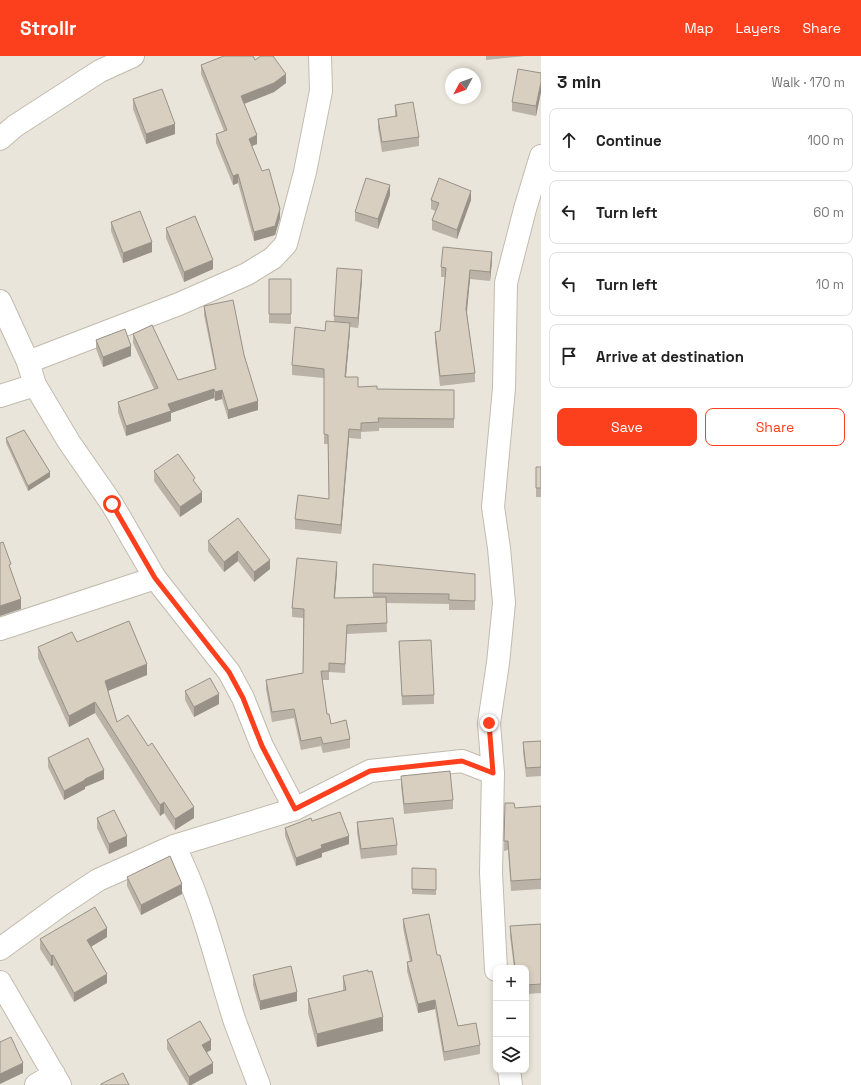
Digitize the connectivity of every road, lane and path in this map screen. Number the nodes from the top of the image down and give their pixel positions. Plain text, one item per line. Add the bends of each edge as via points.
1 (133, 56) edge
2 (320, 56) edge
3 (0, 139) edge
4 (541, 156) edge
5 (0, 301) edge
6 (28, 362) junction
7 (35, 385) junction
8 (0, 396) edge
9 (155, 578) junction
10 (0, 630) edge
11 (493, 773) junction
12 (295, 809) junction
13 (174, 846) junction
14 (0, 948) edge
15 (496, 965) edge
16 (0, 982) edge
17 (509, 1073) edge
18 (50, 1082) edge
19 (259, 1085) edge
20 (511, 1085) edge

1 - 3 street via 100,71 15,126
2 - 6 street via 321,91 305,172 286,244 273,258 247,274 179,304
4 - 11 street via 506,283 504,388 493,507 504,603 489,723
5 - 6 street
6 - 7 street
7 - 8 street
7 - 9 street via 69,442 112,504
9 - 10 street
9 - 12 street via 229,672 243,698 262,746
11 - 12 street via 462,761 370,771
11 - 15 street via 491,873
12 - 13 street
13 - 14 street via 98,880
13 - 19 street via 202,914
16 - 18 street
17 - 20 street

